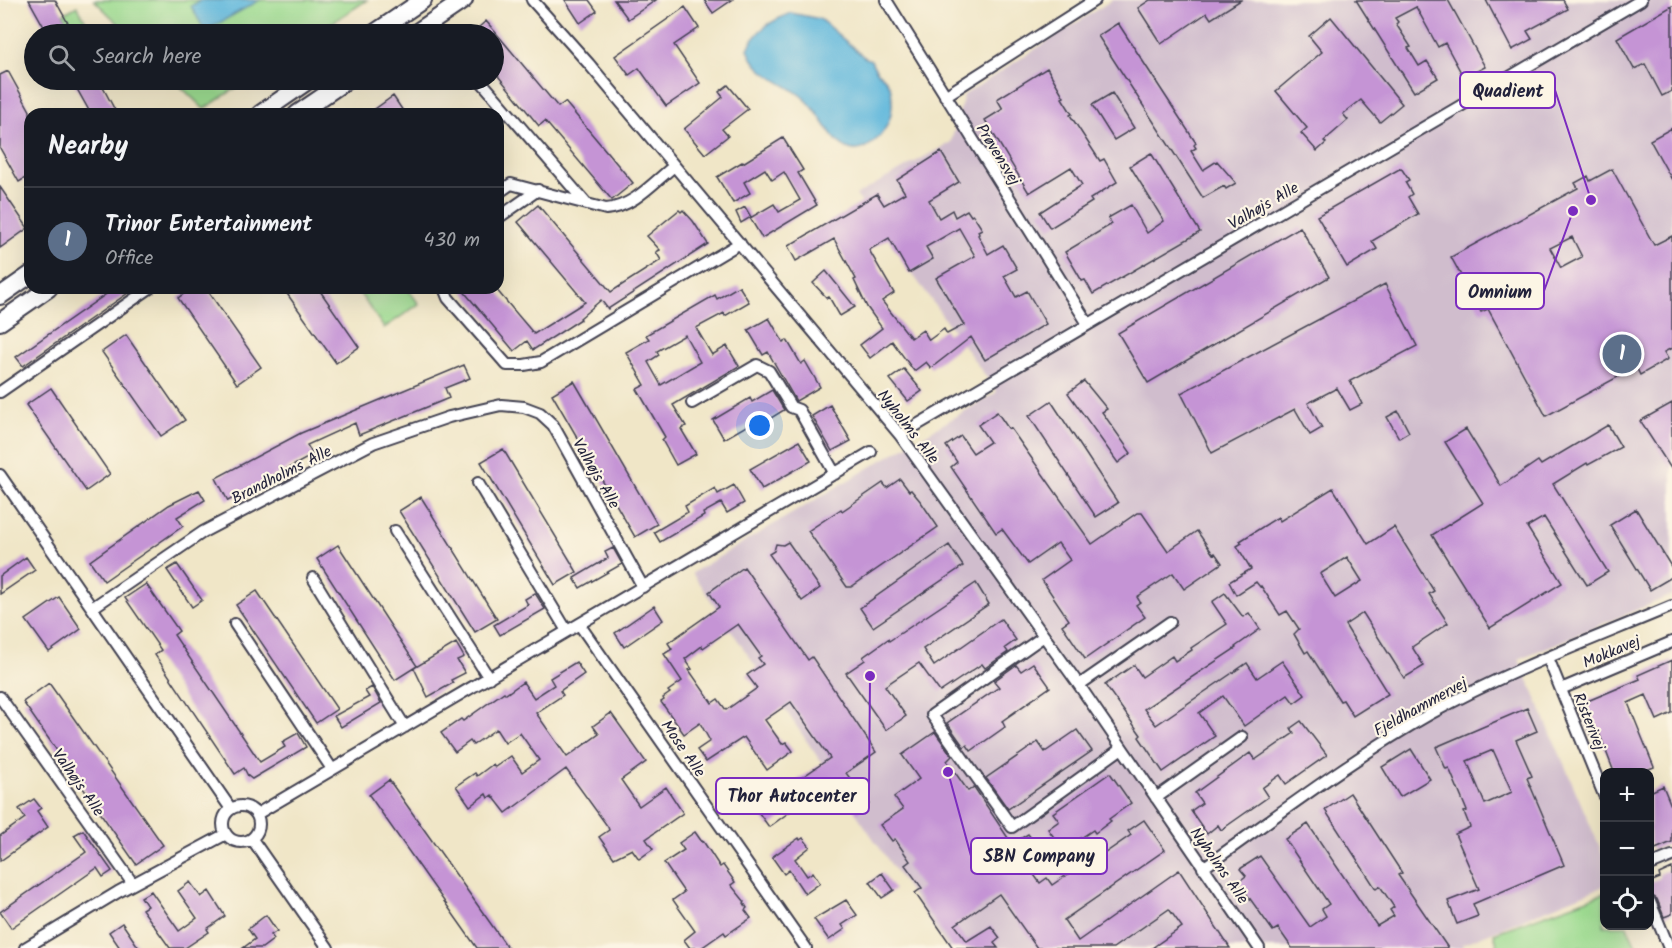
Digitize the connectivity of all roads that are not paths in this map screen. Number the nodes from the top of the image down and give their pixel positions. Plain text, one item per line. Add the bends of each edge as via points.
1 (423, 0) edge
2 (464, 0) edge
3 (531, 0) edge
4 (886, 0) edge
5 (1095, 0) edge
6 (1641, 0) edge
7 (388, 24) edge
8 (429, 24) edge
9 (295, 90) edge
10 (332, 90) edge
11 (489, 90) edge
12 (945, 96) junction
13 (269, 108) edge
14 (306, 108) edge
15 (674, 166) junction
16 (504, 189) edge
17 (538, 190) junction
18 (585, 202) junction
19 (504, 214) edge
20 (740, 243) junction
21 (24, 279) edge
22 (40, 294) edge
23 (141, 294) edge
24 (446, 294) edge
25 (0, 296) edge
26 (0, 322) edge
27 (1088, 324) junction
28 (0, 392) edge
29 (692, 403) dead end
30 (501, 405) joint
31 (900, 435) junction
32 (872, 452) dead end
33 (835, 474) junction
34 (0, 475) edge
35 (478, 483) dead end
36 (395, 531) dead end
37 (313, 578) dead end
38 (643, 586) junction
39 (1672, 606) edge
40 (92, 608) junction
41 (1170, 622) dead end
42 (235, 624) dead end
43 (579, 624) junction
44 (567, 632) junction
45 (1044, 636) junction
46 (1672, 642) edge
47 (1548, 658) junction
48 (489, 678) junction
49 (1079, 685) junction
50 (1561, 689) junction
51 (0, 696) edge
52 (405, 726) junction
53 (1242, 738) dead end
54 (1122, 748) junction
55 (332, 770) junction
56 (1600, 783) edge
57 (1156, 798) junction
58 (231, 808) junction
59 (257, 814) junction
60 (226, 834) junction
61 (252, 839) junction
62 (1672, 856) edge
63 (1654, 863) edge
64 (1203, 868) junction
65 (133, 884) junction
66 (1654, 912) edge
67 (26, 948) edge
68 (328, 948) edge
69 (806, 948) edge
70 (1259, 948) edge
71 (1669, 948) edge

1 - 7 main road
2 - 8 main road
3 - 15 street, Nyholms Alle
4 - 12 street, Prøvensvej
5 - 12 street
6 - 27 street, Valhøjs Alle
9 - 13 main road
10 - 14 main road
11 - 18 street
12 - 27 street, Prøvensvej
15 - 18 street via 619,208 606,209
15 - 20 street, Nyholms Alle
16 - 17 street via 511,184
17 - 18 street
17 - 19 street
20 - 24 street via 542,362 507,364
20 - 31 street, Nyholms Alle
21 - 25 main road
22 - 26 main road
23 - 28 street
27 - 31 street, Valhøjs Alle
29 - 33 street via 757,365 768,370 791,407 799,410
30 - 38 street, Valhøjs Alle via 540,413 553,425
30 - 40 street, Brandholms Alle via 449,417 373,443 202,532
31 - 45 street, Nyholms Alle
32 - 33 street
33 - 38 street
34 - 40 street
35 - 44 street
36 - 48 street
37 - 52 street
38 - 43 street
39 - 47 street, Fjeldhammervej
40 - 58 street
41 - 49 street
42 - 55 street
43 - 44 street
43 - 69 street, Mose Alle
44 - 48 street
45 - 49 street, Nyholms Alle
45 - 54 street via 932,715 1012,827
46 - 50 street, Mokkavej
47 - 50 street, Risterivej
47 - 64 street, Fjeldhammervej via 1431,714 1355,761
48 - 52 street
49 - 54 street, Nyholms Alle
50 - 56 street, Risterivej
51 - 65 street, Valhøjs Alle
52 - 55 street
53 - 57 street
54 - 57 street, Nyholms Alle
55 - 59 street
57 - 64 street, Nyholms Alle
58 - 59 street via 245,806
58 - 60 street via 223,820
59 - 61 street via 260,828
60 - 61 street via 238,842
60 - 65 street
61 - 68 street
62 - 63 street
64 - 70 street, Nyholms Alle
65 - 67 street
66 - 71 street

